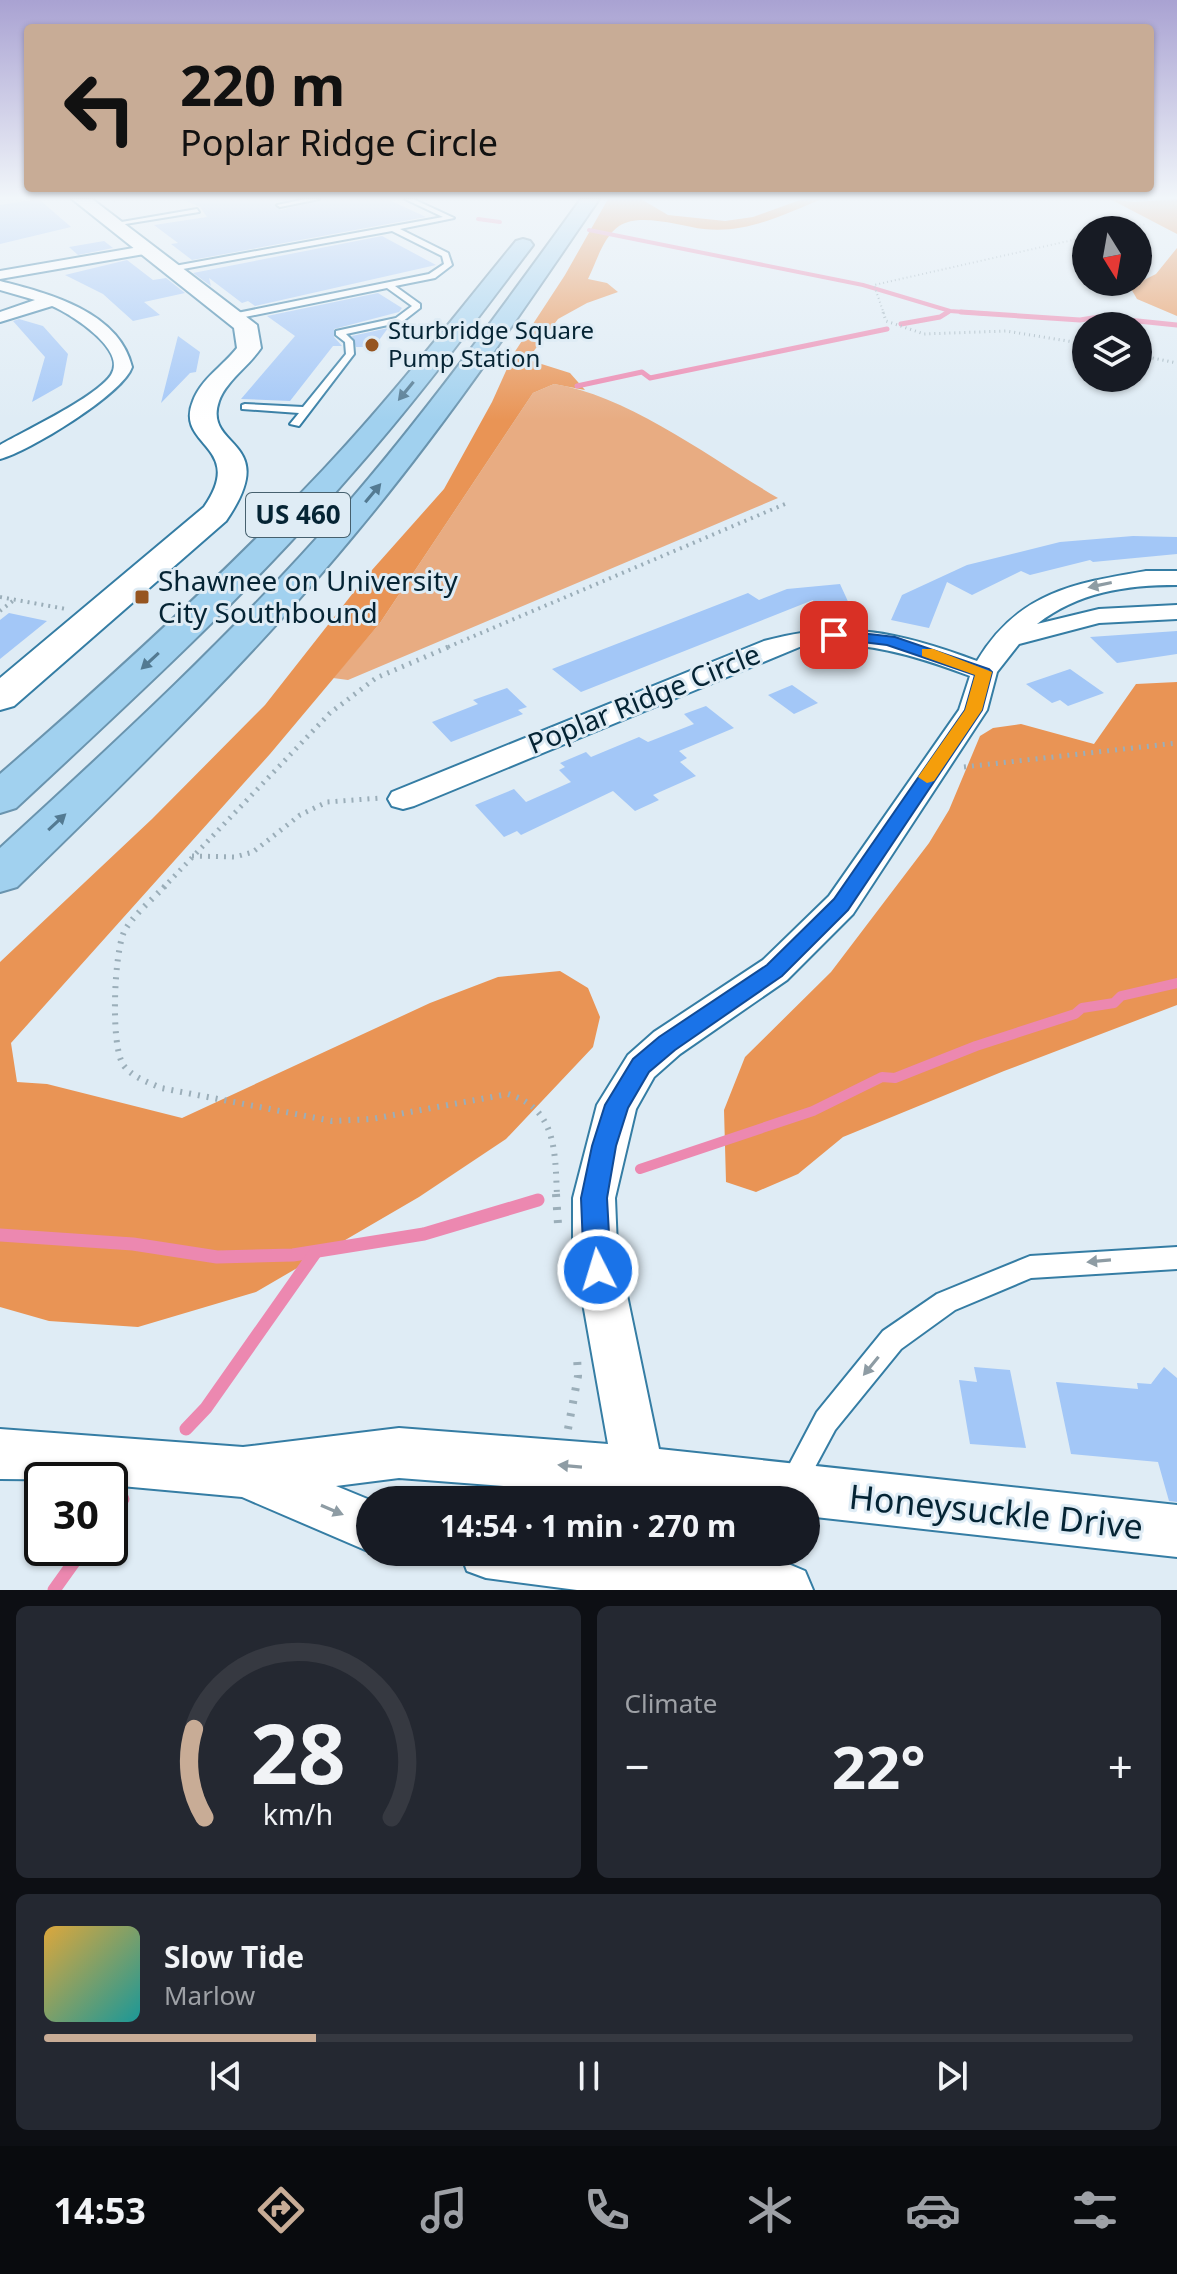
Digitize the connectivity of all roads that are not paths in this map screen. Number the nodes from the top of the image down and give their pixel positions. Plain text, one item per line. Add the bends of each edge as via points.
1 (178, 273) edge
2 (435, 273) edge
3 (500, 273) edge
4 (537, 273) edge
5 (0, 285) edge
6 (388, 285) junction
7 (52, 300) junction
8 (235, 316) junction
9 (0, 317) edge
10 (245, 407) dead end
11 (307, 410) junction
12 (295, 424) dead end
13 (0, 453) edge
14 (1177, 578) edge
15 (1177, 612) edge
16 (1005, 640) junction
17 (984, 672) junction
18 (0, 698) edge
19 (0, 798) edge
20 (403, 799) road end
21 (0, 875) edge
22 (1177, 1258) edge
23 (0, 1454) edge
24 (243, 1472) junction
25 (642, 1486) edge
26 (799, 1486) edge
27 (820, 1494) edge
28 (356, 1520) edge
29 (1177, 1531) edge
30 (604, 1566) edge
31 (655, 1572) edge
32 (786, 1590) edge

1 - 8 main road
2 - 6 lane
3 -> 19 highway, US 460 via 320,491 213,602
21 -> 4 highway, US 460 via 194,688 351,519 430,422
5 - 7 street
6 - 8 lane
6 - 11 lane via 417,306 399,320 339,333 349,341 350,354
7 - 9 street
7 - 13 street via 73,310 120,352 122,374 104,391
8 - 18 main road via 248,331 249,348 211,391 203,415 206,428 235,469 226,500
10 - 11 lane
11 - 12 lane
14 -> 16 street via 1080,589 1052,601
15 - 16 street via 1099,616
16 - 17 street
17 - 20 street, Poplar Ridge Circle via 889,640 802,638
17 - 25 street via 973,710 841,905 775,970 641,1066 617,1105 594,1198 595,1247
22 -> 26 lane via 1030,1267 946,1302 892,1340 826,1421 801,1467
23 - 24 street, Honeysuckle Drive
25 -> 24 street, Honeysuckle Drive via 566,1466 399,1453
24 -> 28 street, Honeysuckle Drive
27 - 29 street, Honeysuckle Drive
30 - 31 street
31 - 32 street

